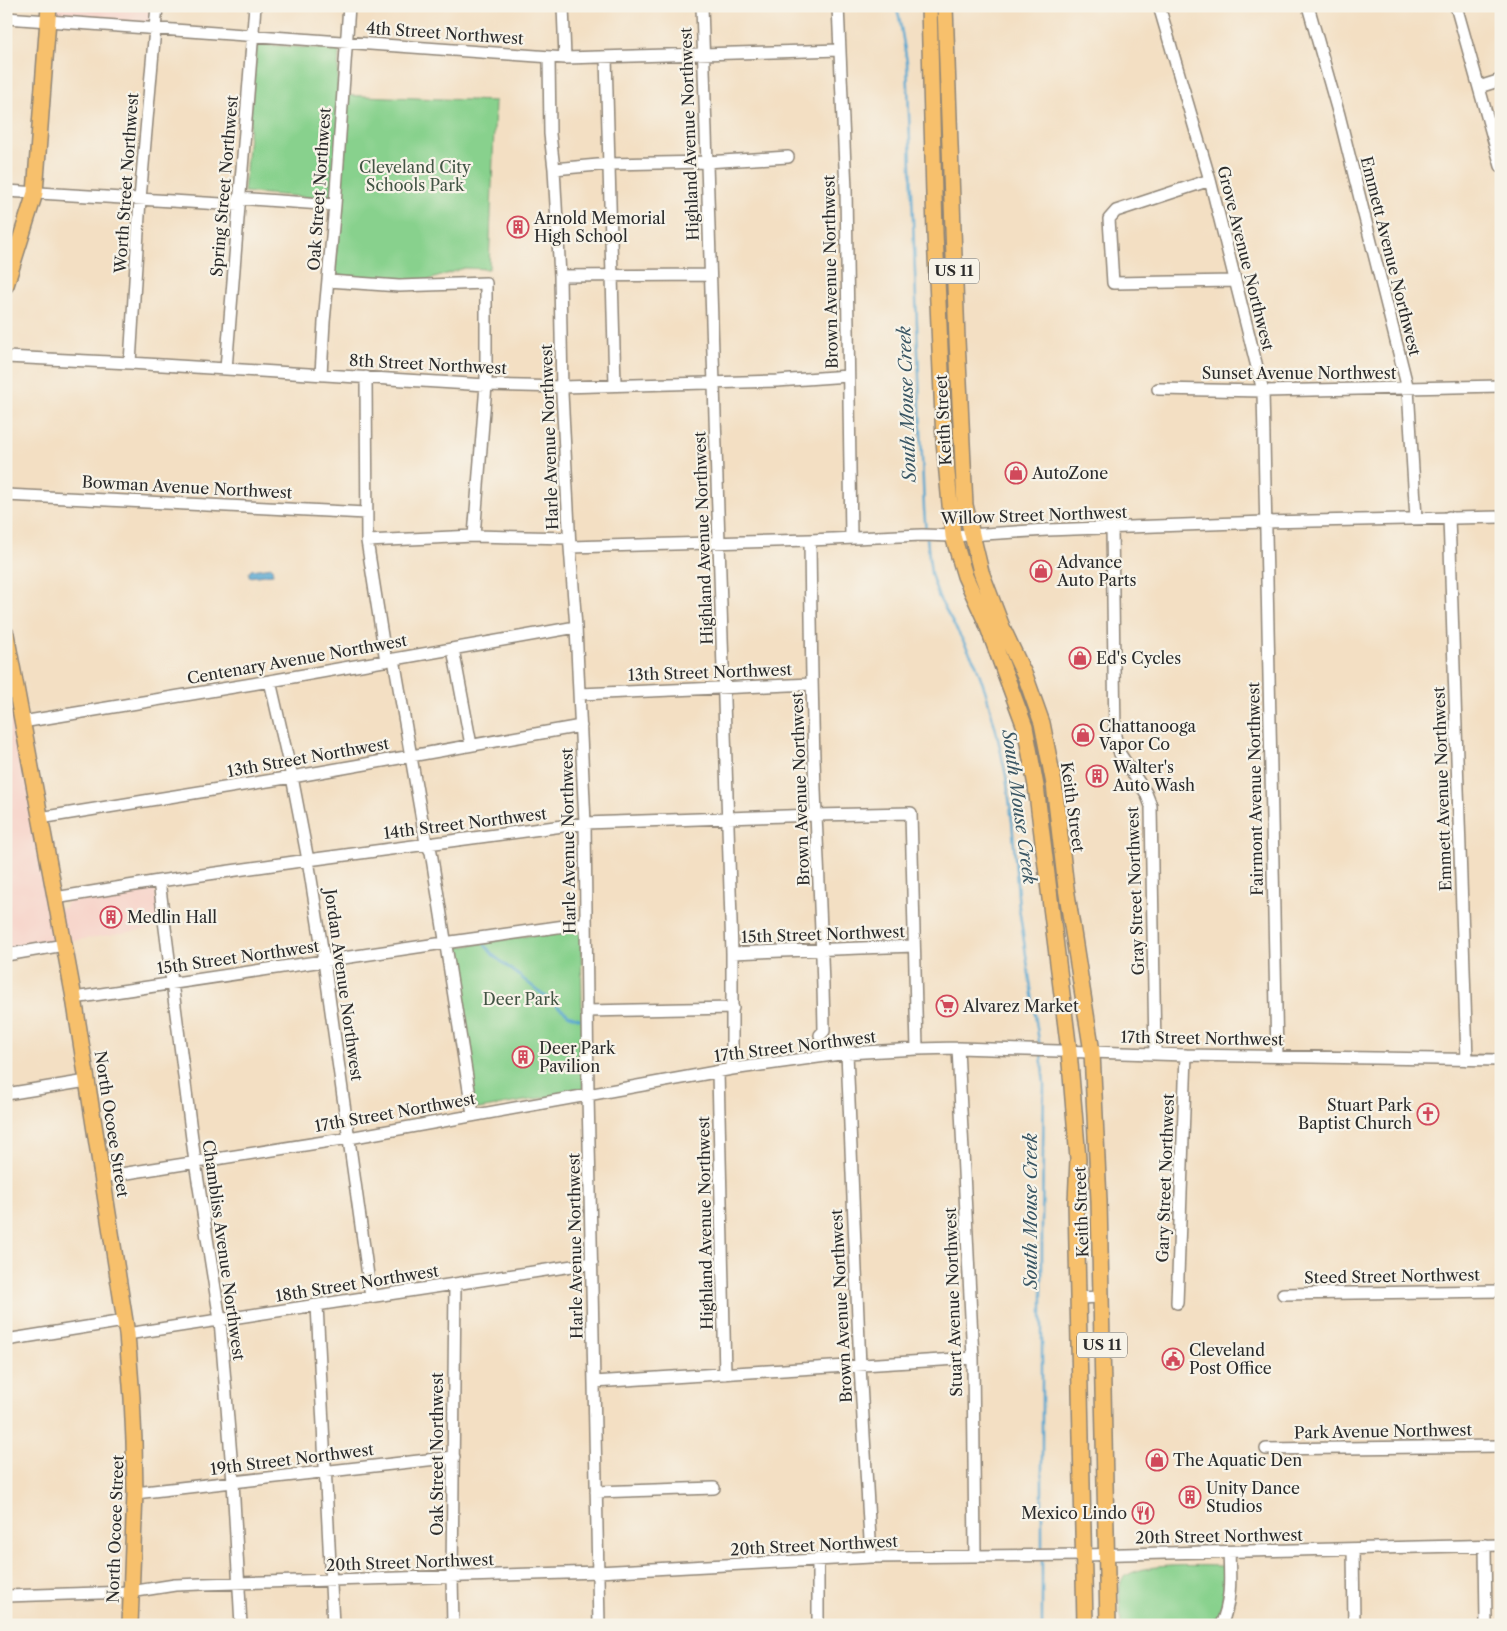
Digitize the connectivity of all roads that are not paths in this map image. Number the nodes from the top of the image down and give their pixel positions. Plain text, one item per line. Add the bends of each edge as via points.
1 (49, 6) edge
2 (156, 6) edge
3 (255, 6) edge
4 (349, 6) edge
5 (563, 6) edge
6 (702, 6) edge
7 (838, 6) edge
8 (929, 6) edge
9 (945, 6) edge
10 (1159, 6) edge
11 (1308, 6) edge
12 (1456, 6) edge
13 (6, 18) edge
14 (48, 22) junction
15 (154, 29) junction
16 (253, 37) junction
17 (346, 43) junction
18 (840, 50) junction
19 (704, 54) junction
20 (549, 57) junction
21 (606, 57) junction
22 (565, 58) junction
23 (1501, 80) edge
24 (1479, 87) junction
25 (788, 157) dead end
26 (706, 162) junction
27 (609, 164) junction
28 (1501, 166) edge
29 (554, 169) junction
30 (1210, 180) junction
31 (6, 191) edge
32 (35, 193) junction
33 (140, 199) junction
34 (238, 202) junction
35 (335, 205) junction
36 (935, 232) junction
37 (953, 232) junction
38 (710, 275) junction
39 (560, 276) junction
40 (612, 276) junction
41 (329, 281) junction
42 (1235, 281) junction
43 (6, 285) edge
44 (6, 357) edge
45 (130, 363) junction
46 (226, 369) junction
47 (321, 374) junction
48 (848, 376) junction
49 (366, 377) junction
50 (714, 382) junction
51 (486, 385) junction
52 (615, 386) junction
53 (1501, 386) edge
54 (562, 387) junction
55 (1158, 389) dead end
56 (1408, 389) junction
57 (1264, 391) junction
58 (6, 495) edge
59 (366, 513) junction
60 (1501, 517) edge
61 (1416, 518) junction
62 (1449, 518) junction
63 (1265, 522) junction
64 (1112, 528) junction
65 (972, 534) junction
66 (474, 536) junction
67 (953, 536) junction
68 (851, 538) junction
69 (810, 540) junction
70 (366, 541) junction
71 (569, 542) junction
72 (720, 544) junction
73 (576, 627) junction
74 (6, 634) edge
75 (453, 649) junction
76 (390, 660) junction
77 (270, 681) junction
78 (812, 684) junction
79 (724, 688) junction
80 (580, 694) junction
81 (22, 722) junction
82 (581, 726) junction
83 (471, 745) junction
84 (412, 755) junction
85 (292, 777) junction
86 (1054, 784) junction
87 (1036, 786) junction
88 (816, 815) junction
89 (40, 818) junction
90 (728, 818) junction
91 (585, 823) junction
92 (426, 843) junction
93 (308, 860) junction
94 (159, 881) junction
95 (55, 898) junction
96 (586, 923) junction
97 (444, 942) junction
98 (64, 945) junction
99 (914, 946) junction
100 (823, 950) junction
101 (732, 953) junction
102 (6, 955) edge
103 (324, 961) junction
104 (173, 983) junction
105 (74, 998) junction
106 (733, 1008) junction
107 (587, 1011) junction
108 (820, 1036) dead end
109 (917, 1048) junction
110 (958, 1048) junction
111 (1062, 1051) junction
112 (1092, 1052) junction
113 (847, 1053) junction
114 (1155, 1053) junction
115 (1186, 1055) junction
116 (1277, 1056) junction
117 (1467, 1060) junction
118 (1501, 1060) edge
119 (732, 1069) junction
120 (718, 1072) junction
121 (87, 1081) junction
122 (6, 1094) edge
123 (588, 1095) junction
124 (473, 1115) junction
125 (1096, 1135) junction
126 (350, 1138) junction
127 (195, 1162) junction
128 (1078, 1163) junction
129 (102, 1177) junction
130 (592, 1262) junction
131 (455, 1284) junction
132 (1501, 1291) edge
133 (1283, 1294) dead end
134 (371, 1297) junction
135 (1101, 1297) junction
136 (1079, 1298) junction
137 (1177, 1303) dead end
138 (317, 1305) junction
139 (220, 1320) junction
140 (126, 1327) junction
141 (6, 1340) edge
142 (973, 1358) junction
143 (860, 1366) junction
144 (725, 1374) junction
145 (594, 1382) junction
146 (1104, 1410) junction
147 (1501, 1446) edge
148 (1082, 1448) junction
149 (1266, 1449) dead end
150 (454, 1457) junction
151 (326, 1471) junction
152 (233, 1482) junction
153 (714, 1488) dead end
154 (135, 1492) junction
155 (596, 1492) junction
156 (1485, 1545) junction
157 (1501, 1545) edge
158 (1353, 1549) junction
159 (1230, 1552) junction
160 (1107, 1554) junction
161 (1084, 1555) junction
162 (975, 1556) junction
163 (871, 1557) junction
164 (818, 1559) junction
165 (598, 1572) junction
166 (452, 1577) junction
167 (331, 1581) junction
168 (238, 1583) junction
169 (130, 1592) junction
170 (6, 1596) edge
171 (130, 1625) edge
172 (241, 1625) edge
173 (333, 1625) edge
174 (453, 1625) edge
175 (599, 1625) edge
176 (818, 1625) edge
177 (1085, 1625) edge
178 (1108, 1625) edge
179 (1221, 1625) edge
180 (1354, 1625) edge
181 (1486, 1625) edge

1 - 14 main road
2 - 15 street, Worth Street Northwest
3 - 16 street, Spring Street Northwest
4 - 17 street, Oak Street Northwest
5 - 22 street
6 - 19 street, Highland Avenue Northwest
7 - 18 street, Brown Avenue Northwest
8 - 36 main road, Keith Street / US 11
9 - 37 main road, Keith Street / US 11
10 - 30 street, Grove Avenue Northwest
11 - 56 street, Emmett Avenue Northwest
12 - 24 street
13 - 14 street, 4th Street Northwest
14 - 15 street, 4th Street Northwest
14 - 32 main road
15 - 16 street, 4th Street Northwest
15 - 33 street, Worth Street Northwest
16 - 17 street, 4th Street Northwest
16 - 34 street, Spring Street Northwest
17 - 20 street, 4th Street Northwest
17 - 35 street, Oak Street Northwest
18 - 19 street, 4th Street Northwest
18 - 48 street, Brown Avenue Northwest via 846,190
19 - 21 street, 4th Street Northwest
19 - 26 street, Highland Avenue Northwest
20 - 22 street, 4th Street Northwest
20 - 29 street, Harle Avenue Northwest
21 - 22 street, 4th Street Northwest
21 - 27 street
23 - 24 street
24 - 28 street
25 - 26 street
26 - 27 street
26 - 38 street, Highland Avenue Northwest
27 - 29 street
27 - 40 street
29 - 39 street, Harle Avenue Northwest
30 - 42 street, Grove Avenue Northwest
30 - 42 street via 1116,211 1109,219 1113,283
31 - 32 street
32 - 33 street
32 - 43 main road
33 - 34 street
33 - 45 street, Worth Street Northwest
34 - 35 street
34 - 46 street, Spring Street Northwest
35 - 41 street, Oak Street Northwest
36 - 37 main road
36 - 67 main road, Keith Street / US 11 via 944,442
37 - 65 main road, Keith Street / US 11 via 960,430 965,505
38 - 40 street
38 - 50 street, Highland Avenue Northwest
39 - 40 street
39 - 54 street, Harle Avenue Northwest
40 - 52 street
41 - 47 street, Oak Street Northwest
41 - 51 street via 399,286 486,283
42 - 57 street, Grove Avenue Northwest
44 - 45 street, 8th Street Northwest
45 - 46 street, 8th Street Northwest
46 - 47 street, 8th Street Northwest
47 - 49 street, 8th Street Northwest
48 - 50 street, 8th Street Northwest
48 - 68 street, Brown Avenue Northwest
49 - 51 street, 8th Street Northwest
49 - 59 street
50 - 52 street, 8th Street Northwest
50 - 72 street, Highland Avenue Northwest
51 - 54 street, 8th Street Northwest
51 - 66 street
52 - 54 street, 8th Street Northwest
53 - 56 street, Sunset Avenue Northwest
54 - 71 street, Harle Avenue Northwest
55 - 57 street, Sunset Avenue Northwest
56 - 57 street, Sunset Avenue Northwest
56 - 61 street, Emmett Avenue Northwest
57 - 63 street, Grove Avenue Northwest
58 - 59 street, Bowman Avenue Northwest
59 - 70 street
60 - 62 street, Willow Street Northwest
61 - 62 street, Willow Street Northwest
61 - 63 street, Willow Street Northwest
62 - 117 street, Emmett Avenue Northwest
63 - 64 street, Willow Street Northwest
63 - 116 street, Fairmont Avenue Northwest
64 - 65 street, Willow Street Northwest
64 - 114 street, Gray Street Northwest via 1115,736 1120,754 1151,806
65 - 67 street, Willow Street Northwest
65 - 86 main road, Keith Street / US 11 via 981,572 1042,723
66 - 70 street, Willow Street Northwest
66 - 71 street, Willow Street Northwest
67 - 68 street, Willow Street Northwest
67 - 87 main road, Keith Street / US 11 via 965,576 1025,727
68 - 69 street, Willow Street Northwest
69 - 72 street, Willow Street Northwest
69 - 78 street, Brown Avenue Northwest
70 - 76 street
71 - 72 street, Willow Street Northwest
71 - 73 street, Harle Avenue Northwest
72 - 79 street, Highland Avenue Northwest
73 - 75 street, Centenary Avenue Northwest
73 - 80 street, Harle Avenue Northwest
74 - 81 main road, North Ocoee Street
75 - 76 street, Centenary Avenue Northwest
75 - 83 street
76 - 77 street, Centenary Avenue Northwest
76 - 84 street
77 - 81 street, Centenary Avenue Northwest
77 - 85 street, Jordan Avenue Northwest
78 - 79 street, 13th Street Northwest
78 - 88 street, Brown Avenue Northwest
79 - 80 street, 13th Street Northwest
79 - 90 street, Highland Avenue Northwest
80 - 82 street, Harle Avenue Northwest
81 - 89 main road, North Ocoee Street
82 - 83 street, 13th Street Northwest
82 - 91 street, Harle Avenue Northwest
83 - 84 street, 13th Street Northwest
84 - 85 street, 13th Street Northwest
84 - 92 street
85 - 89 street, 13th Street Northwest
85 - 93 street, Jordan Avenue Northwest
86 - 87 street
86 - 112 main road, Keith Street / US 11 via 1066,888
87 - 111 main road, Keith Street / US 11
88 - 90 street, 14th Street Northwest
88 - 99 street, 14th Street Northwest via 912,813
88 - 100 street, Brown Avenue Northwest
89 - 95 main road, North Ocoee Street
90 - 91 street, 14th Street Northwest
90 - 101 street, Highland Avenue Northwest
91 - 92 street, 14th Street Northwest
91 - 96 street, Harle Avenue Northwest
92 - 93 street, 14th Street Northwest
92 - 97 street via 431,852
93 - 94 street, 14th Street Northwest
93 - 103 street, Jordan Avenue Northwest
94 - 95 street, 14th Street Northwest
94 - 104 street, Chambliss Avenue Northwest
95 - 98 main road, North Ocoee Street
96 - 97 street, 15th Street Northwest
96 - 107 street, Harle Avenue Northwest
97 - 103 street, 15th Street Northwest
97 - 124 street
98 - 102 street
98 - 105 main road, North Ocoee Street
99 - 100 street, 15th Street Northwest
99 - 109 street
100 - 101 street, 15th Street Northwest
100 - 108 street, Brown Avenue Northwest via 824,1031
101 - 106 street, Highland Avenue Northwest
103 - 104 street, 15th Street Northwest
103 - 126 street, Jordan Avenue Northwest
104 - 105 street, 15th Street Northwest
104 - 127 street, Chambliss Avenue Northwest
105 - 121 main road, North Ocoee Street
106 - 107 street
106 - 119 street, Highland Avenue Northwest
107 - 123 street, Harle Avenue Northwest
109 - 110 street, 17th Street Northwest
109 - 113 street, 17th Street Northwest
110 - 111 street, 17th Street Northwest
110 - 142 street, Stuart Avenue Northwest
111 - 112 street, 17th Street Northwest
111 - 128 main road, Keith Street / US 11
112 - 114 street, 17th Street Northwest
112 - 125 main road, Keith Street / US 11
113 - 119 street, 17th Street Northwest
113 - 143 street, Brown Avenue Northwest
114 - 115 street, 17th Street Northwest
115 - 116 street, 17th Street Northwest
115 - 137 street, Gary Street Northwest
116 - 117 street, 17th Street Northwest
117 - 118 street, 17th Street Northwest
119 - 120 street, 17th Street Northwest
120 - 123 street, 17th Street Northwest
120 - 144 street, Highland Avenue Northwest
121 - 122 street
121 - 129 main road, North Ocoee Street
123 - 124 street, 17th Street Northwest
123 - 130 street, Harle Avenue Northwest
124 - 126 street, 17th Street Northwest
125 - 128 main road
125 - 135 main road, Keith Street / US 11
126 - 127 street, 17th Street Northwest
126 - 134 street, Jordan Avenue Northwest
127 - 129 street, 17th Street Northwest
127 - 139 street, Chambliss Avenue Northwest
128 - 136 main road, Keith Street / US 11
129 - 140 main road, North Ocoee Street
130 - 131 street, 18th Street Northwest
130 - 145 street, Harle Avenue Northwest
131 - 134 street, 18th Street Northwest
131 - 150 street, Oak Street Northwest
132 - 133 street, Steed Street Northwest
134 - 138 street, 18th Street Northwest
135 - 136 street
135 - 146 main road, Keith Street / US 11
136 - 148 main road, Keith Street / US 11
138 - 139 street, 18th Street Northwest
138 - 151 street
139 - 140 street, 18th Street Northwest
139 - 152 street, Chambliss Avenue Northwest
140 - 141 street, 18th Street Northwest
140 - 154 main road, North Ocoee Street
142 - 143 street
142 - 162 street, Stuart Avenue Northwest
143 - 144 street
143 - 163 street, Brown Avenue Northwest
144 - 145 street
145 - 155 street, Harle Avenue Northwest
146 - 148 main road via 1089,1422
146 - 160 main road, Keith Street / US 11
147 - 149 street, Park Avenue Northwest
148 - 161 main road, Keith Street / US 11
150 - 151 street, 19th Street Northwest
150 - 166 street, Oak Street Northwest
151 - 152 street, 19th Street Northwest
151 - 167 street
152 - 154 street, 19th Street Northwest
152 - 168 street, Chambliss Avenue Northwest
153 - 155 street
154 - 169 main road, North Ocoee Street
155 - 165 street, Harle Avenue Northwest
156 - 157 street, 20th Street Northwest
156 - 158 street, 20th Street Northwest
156 - 181 street
158 - 159 street, 20th Street Northwest
158 - 180 street
159 - 160 street, 20th Street Northwest
159 - 179 street via 1231,1590
160 - 161 street, 20th Street Northwest
160 - 178 main road, Keith Street / US 11
161 - 162 street, 20th Street Northwest
161 - 177 main road, Keith Street / US 11
162 - 163 street, 20th Street Northwest
163 - 164 street, 20th Street Northwest
164 - 165 street, 20th Street Northwest
164 - 176 street
165 - 166 street, 20th Street Northwest
165 - 175 street, Harle Avenue Northwest
166 - 167 street, 20th Street Northwest
166 - 174 street, Oak Street Northwest
167 - 168 street, 20th Street Northwest
167 - 173 street
168 - 169 street, 20th Street Northwest via 176,1585
168 - 172 street, Chambliss Avenue Northwest
169 - 170 street, 20th Street Northwest
169 - 171 main road, North Ocoee Street

